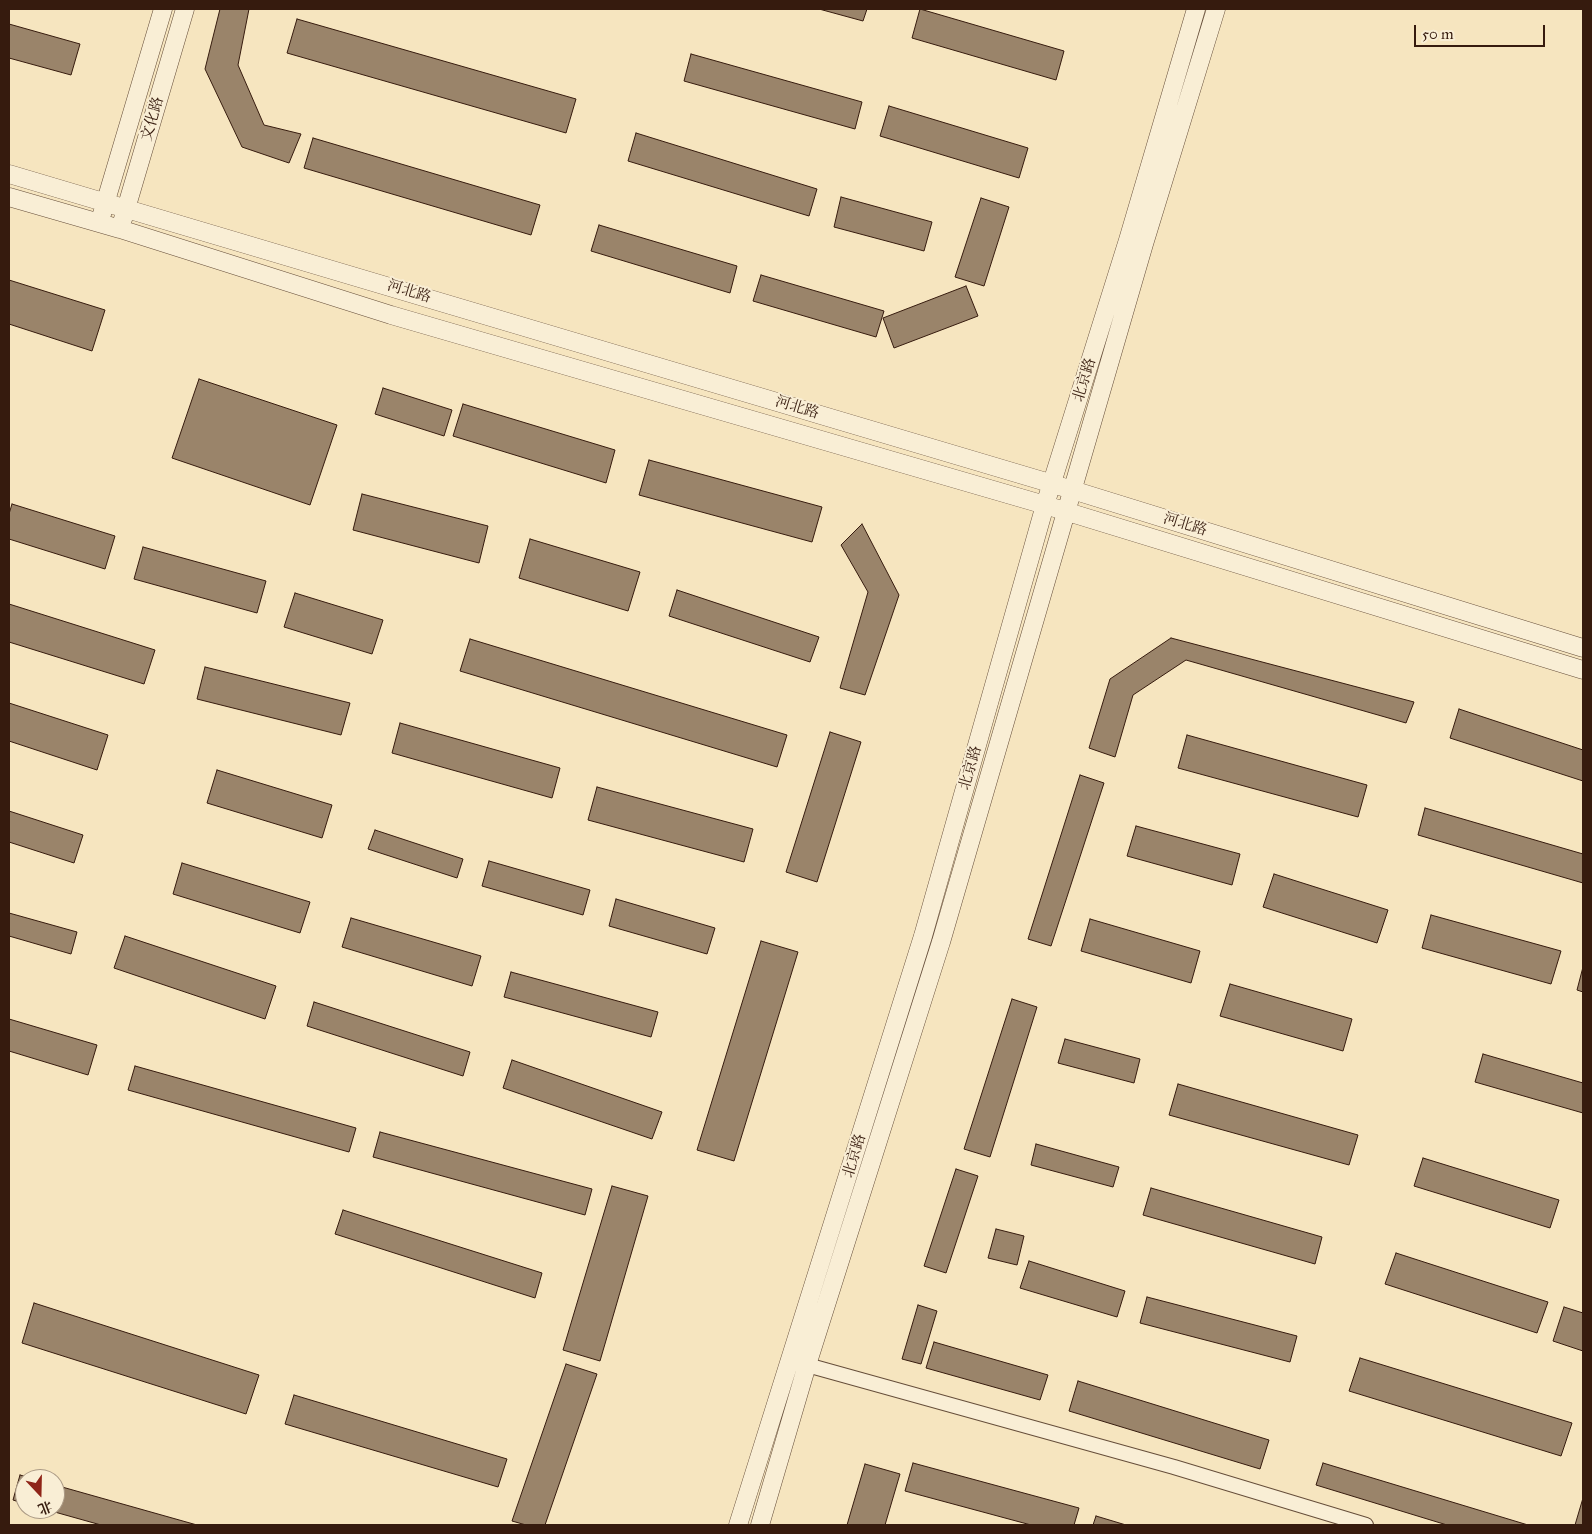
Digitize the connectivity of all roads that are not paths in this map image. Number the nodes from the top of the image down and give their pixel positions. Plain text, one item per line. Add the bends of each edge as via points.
1 (163, 9) edge
2 (185, 9) edge
3 (1196, 9) edge
4 (1216, 9) edge
5 (9, 174) edge
6 (9, 196) edge
7 (106, 203) junction
8 (127, 208) junction
9 (99, 222) junction
10 (120, 229) junction
11 (1053, 484) junction
12 (1074, 491) junction
13 (1045, 505) junction
14 (1067, 511) junction
15 (1583, 648) edge
16 (1583, 670) edge
17 (807, 1365) junction
18 (738, 1525) edge
19 (760, 1525) edge
20 (1366, 1525) edge

1 - 7 street, 文化路
2 - 8 street, 文化路
3 - 11 street, 北京路
4 - 12 street, 北京路 via 1144,244
5 - 7 street, 河北路
6 - 9 street, 河北路
7 - 8 street, 河北路
7 - 9 street, 文化路
8 - 10 street, 文化路
8 - 11 street, 河北路
9 - 10 street, 河北路
10 - 13 street, 河北路 via 401,318
11 - 12 street, 河北路
11 - 13 street, 北京路
12 - 14 street, 北京路
12 - 15 street, 河北路
13 - 14 street, 河北路
13 - 18 street, 北京路 via 923,936
14 - 16 street, 河北路
14 - 17 street, 北京路 via 941,942
17 - 19 street, 北京路
17 - 20 street via 1174,1467

